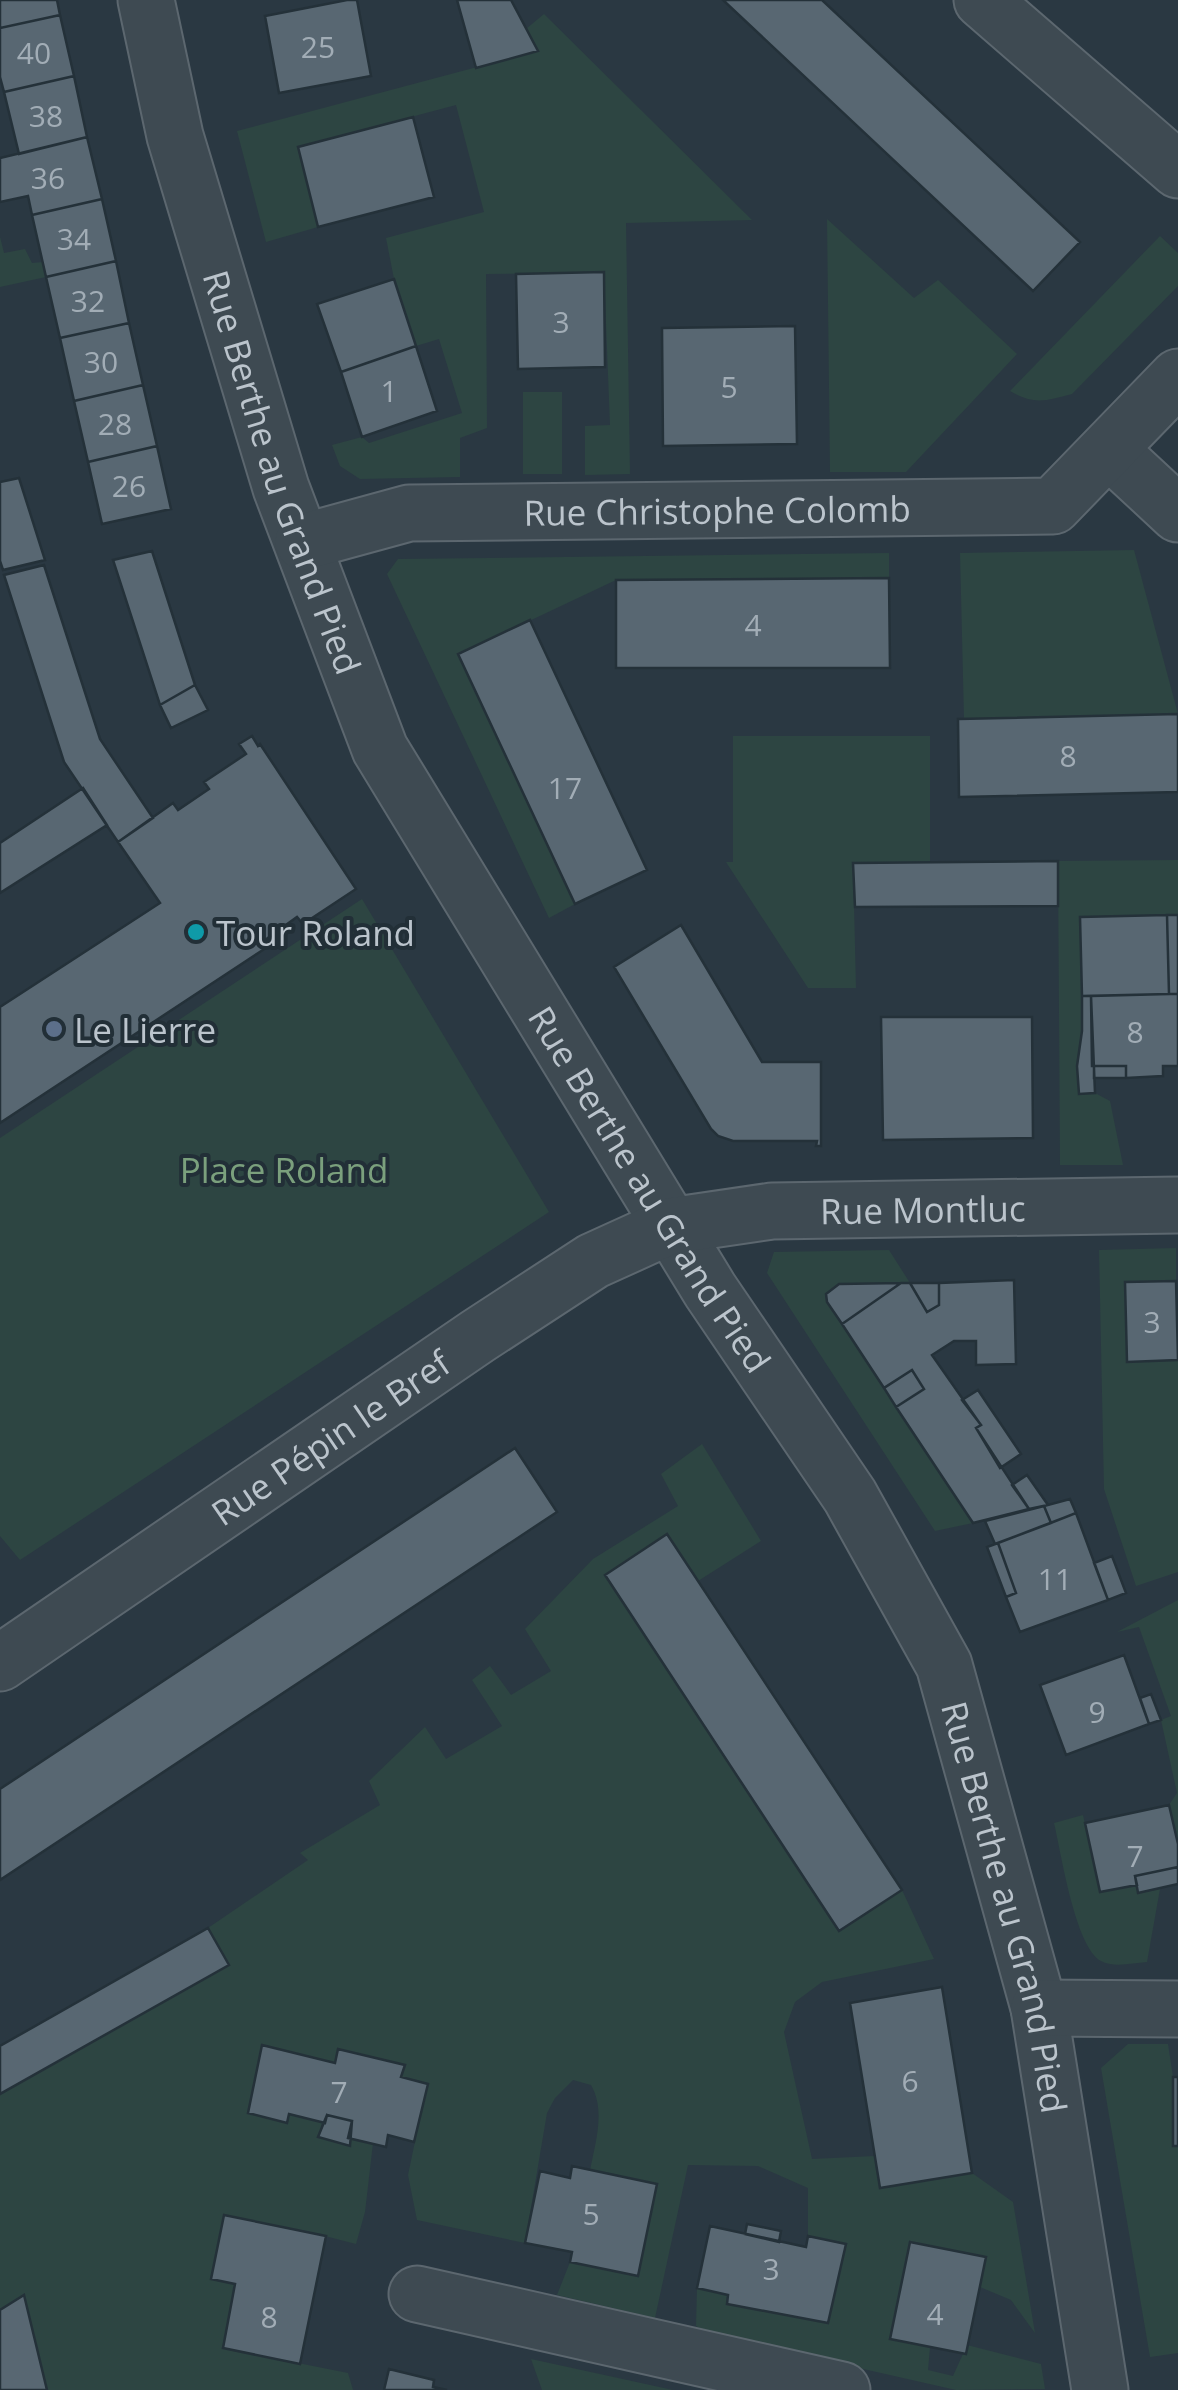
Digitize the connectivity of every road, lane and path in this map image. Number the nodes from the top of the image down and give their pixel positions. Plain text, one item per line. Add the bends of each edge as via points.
1 (146, 0) edge
2 (982, 0) edge
3 (1178, 170) edge
4 (1178, 377) edge
5 (1109, 450) junction
6 (1178, 514) edge
7 (302, 542) junction
8 (1178, 1205) edge
9 (670, 1226) junction
10 (0, 1663) edge
11 (1038, 2008) junction
12 (1178, 2009) edge
13 (417, 2294) dead end
14 (842, 2390) edge
15 (1100, 2390) edge

1 - 7 street, Rue Berthe au Grand Pied via 175,136
2 - 3 street
4 - 5 street, Rue Christophe Colomb
5 - 6 street
5 - 7 street, Rue Christophe Colomb via 1053,506 409,513
7 - 9 street, Rue Berthe au Grand Pied via 380,749
8 - 9 street, Rue Montluc via 772,1211
9 - 10 street, Rue Pépin le Bref via 560,1282
9 - 11 street, Rue Berthe au Grand Pied via 850,1496 944,1664
11 - 12 street
11 - 15 street, Rue Berthe au Grand Pied
13 - 14 street

